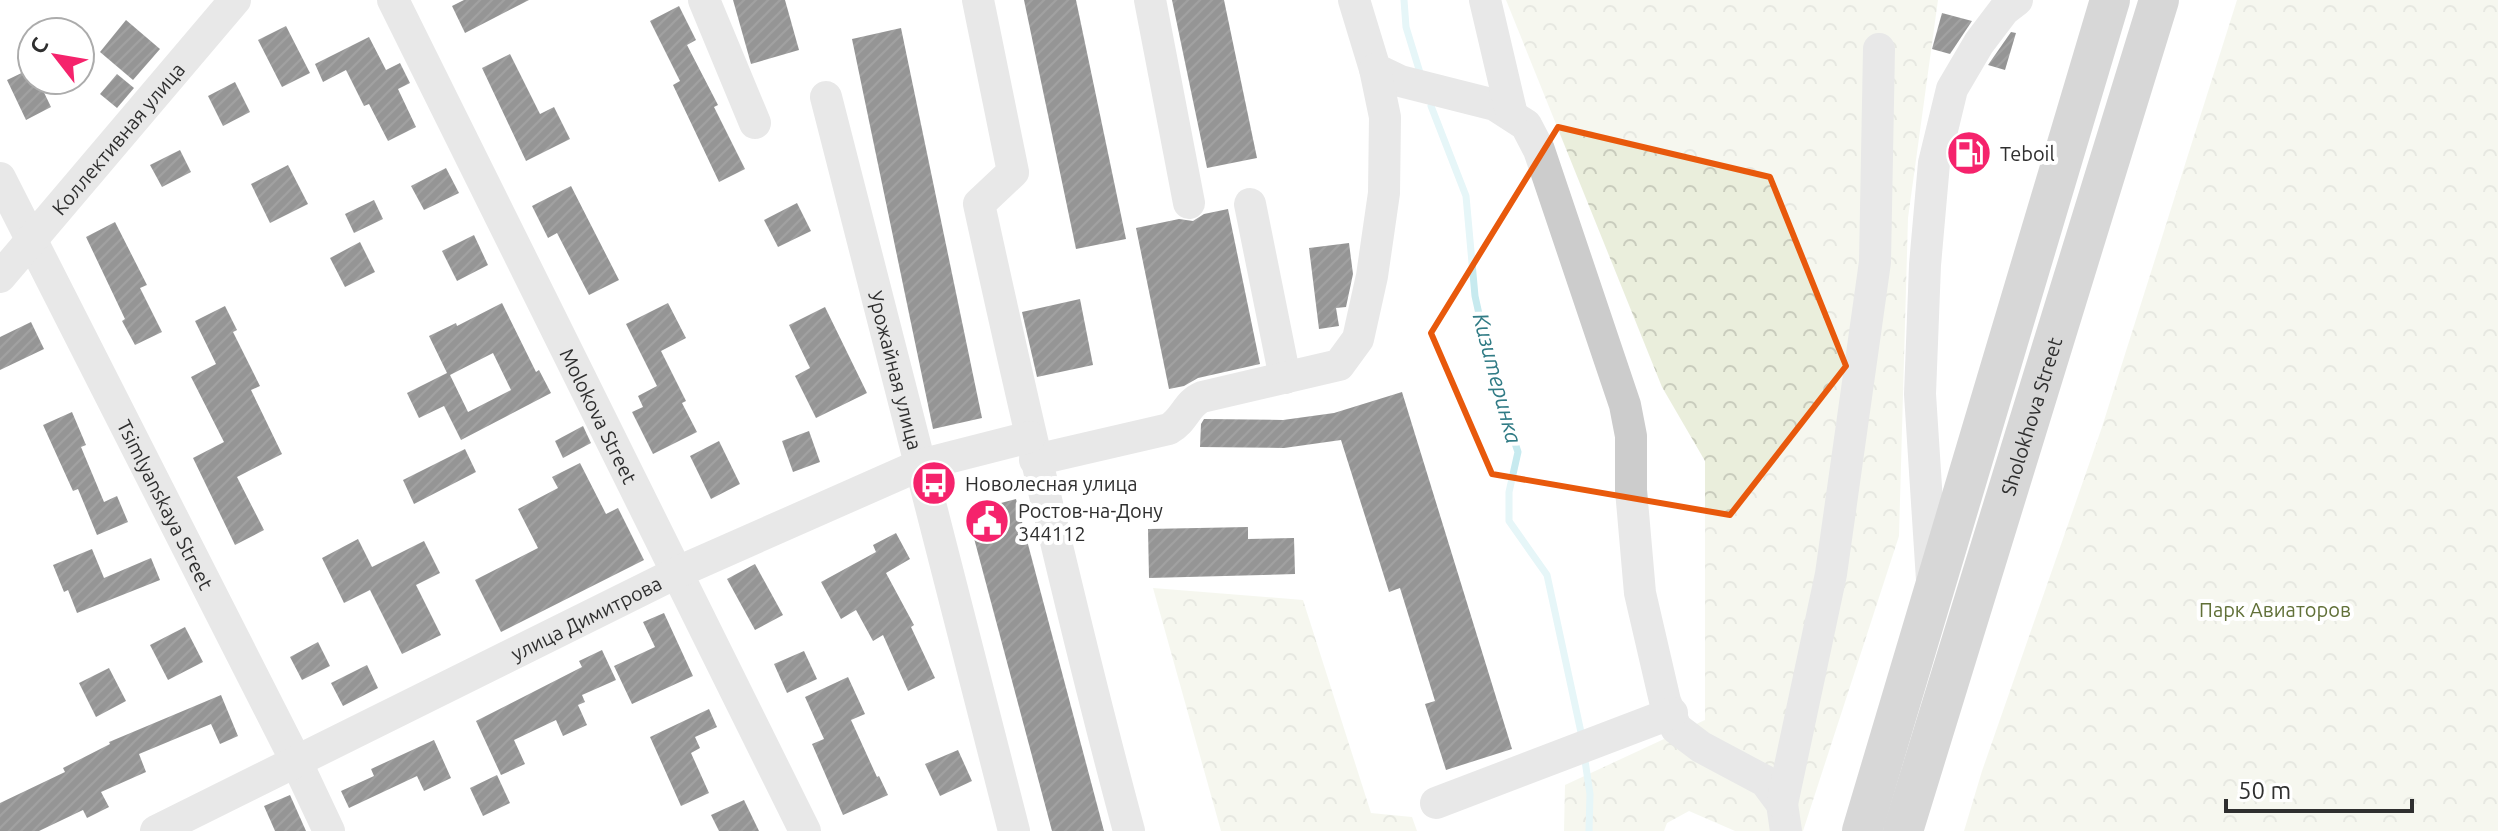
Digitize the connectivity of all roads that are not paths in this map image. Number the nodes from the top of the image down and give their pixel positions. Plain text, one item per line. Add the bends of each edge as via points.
1 (235, 0) edge
2 (393, 0) edge
3 (704, 0) edge
4 (978, 0) edge
5 (1150, 0) edge
6 (1354, 0) edge
7 (1485, 0) edge
8 (2017, 0) edge
9 (2110, 0) edge
10 (2159, 0) edge
11 (1879, 49) dead end
12 (1375, 69) junction
13 (826, 97) dead end
14 (1512, 115) junction
15 (755, 123) dead end
16 (0, 178) edge
17 (1189, 203) dead end
18 (1250, 204) dead end
19 (33, 241) junction
20 (0, 277) edge
21 (1285, 378) junction
22 (1032, 449) junction
23 (920, 465) junction
24 (678, 572) junction
25 (1933, 598) junction
26 (1672, 713) junction
27 (296, 761) junction
28 (1436, 803) dead end
29 (1784, 818) edge
30 (156, 831) edge
31 (329, 831) edge
32 (805, 831) edge
33 (1014, 831) edge
34 (1129, 831) edge
35 (1862, 831) edge
36 (1903, 831) edge

1 - 19 street, Коллективная улица
2 - 24 street, Molokova Street
3 - 15 street
4 - 22 street via 1013,172 979,204
5 - 17 street
6 - 12 street
7 - 14 street
8 - 25 street via 1979,43 1952,89 1934,163 1920,394
9 - 25 main road, Sholokhova Street
10 - 36 main road, Sholokhova Street
11 - 29 street via 1875,262 1831,574
12 - 14 street via 1400,81 1495,105
12 - 21 street via 1385,117 1384,193 1358,339 1339,365
13 - 23 street, Урожайная улица
14 - 26 street via 1526,125 1539,150 1625,405 1640,593
16 - 19 street, Tsimlyanskaya Street
18 - 21 street
19 - 20 street, Коллективная улица
19 - 27 street, Tsimlyanskaya Street
21 - 22 street, улица Димитрова via 1212,388 1169,429
22 - 23 street, улица Димитрова
22 - 34 street
23 - 24 street, улица Димитрова
23 - 33 street, Урожайная улица
24 - 27 street, улица Димитрова
24 - 32 street, Molokova Street
25 - 35 main road, Sholokhova Street
26 - 28 street
26 - 29 street via 1676,728 1701,747 1765,781
27 - 30 street, улица Димитрова
27 - 31 street, Tsimlyanskaya Street

